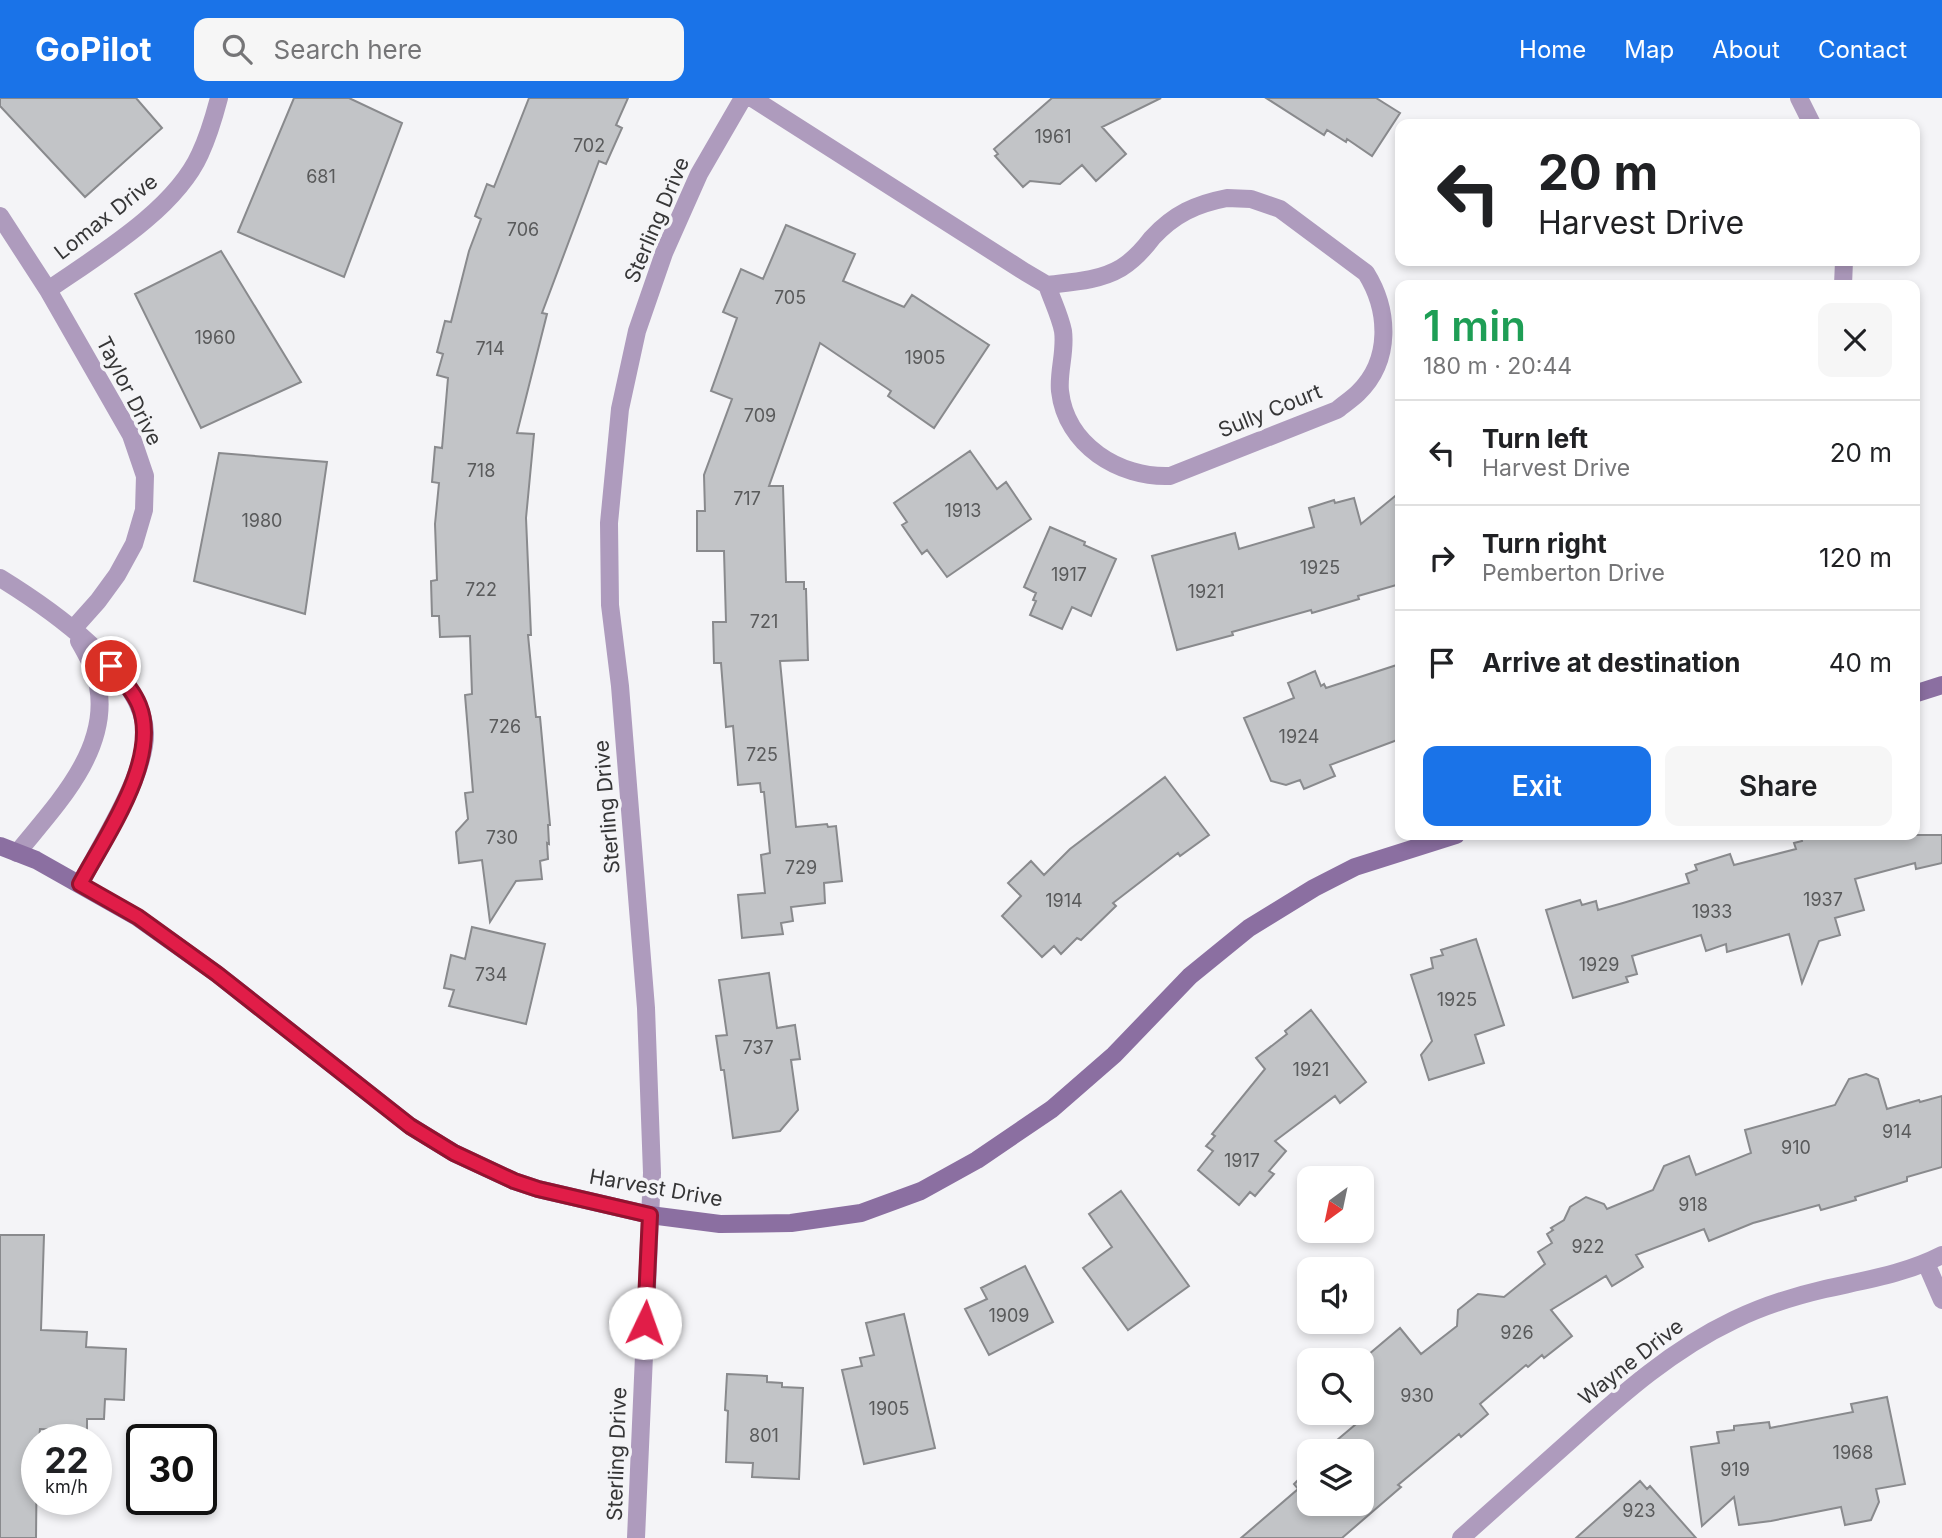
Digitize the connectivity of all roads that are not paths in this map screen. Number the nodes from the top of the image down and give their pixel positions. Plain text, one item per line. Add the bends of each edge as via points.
1 (219, 98) edge
2 (743, 98) edge
3 (752, 98) edge
4 (1799, 98) edge
5 (1810, 119) edge
6 (0, 216) edge
7 (1047, 285) junction
8 (48, 290) junction
9 (0, 578) edge
10 (73, 629) junction
11 (1942, 685) edge
12 (1920, 692) edge
13 (1440, 840) edge
14 (0, 846) edge
15 (18, 852) junction
16 (80, 884) junction
17 (650, 1215) junction
18 (1934, 1259) edge
19 (1942, 1300) edge
20 (636, 1538) edge
21 (1461, 1538) edge

1 - 8 street, Lomax Drive via 200,156 176,191 148,218
2 - 17 street, Sterling Drive via 699,174 664,253 637,331 620,409 609,523 610,605 646,1008
3 - 7 street
4 - 5 street
6 - 8 street, Taylor Drive
7 - 7 street, Sully Court via 1063,332 1060,391 1068,418 1084,443 1107,462 1128,472 1158,477 1337,410 1371,375 1384,339 1384,316 1366,272 1280,208 1251,199 1203,202 1176,215 1120,269 1093,280
8 - 10 street, Taylor Drive via 131,435 145,476 144,510 134,544 117,575
9 - 10 street
10 - 15 street via 98,684 100,710 94,738 63,796
10 - 16 street via 129,687 139,705 145,733 134,778
11 - 12 street
13 - 17 street, Harvest Drive via 1355,867 1249,928 1189,976 1114,1055 1052,1109 921,1191 861,1213 791,1223 720,1224
14 - 15 street, Harvest Drive
15 - 16 street, Harvest Drive
16 - 17 street, Harvest Drive via 138,917 410,1126 454,1153 538,1189
17 - 20 street, Sterling Drive
18 - 19 street
18 - 21 street, Wayne Drive via 1892,1275 1774,1304 1700,1338 1630,1387

